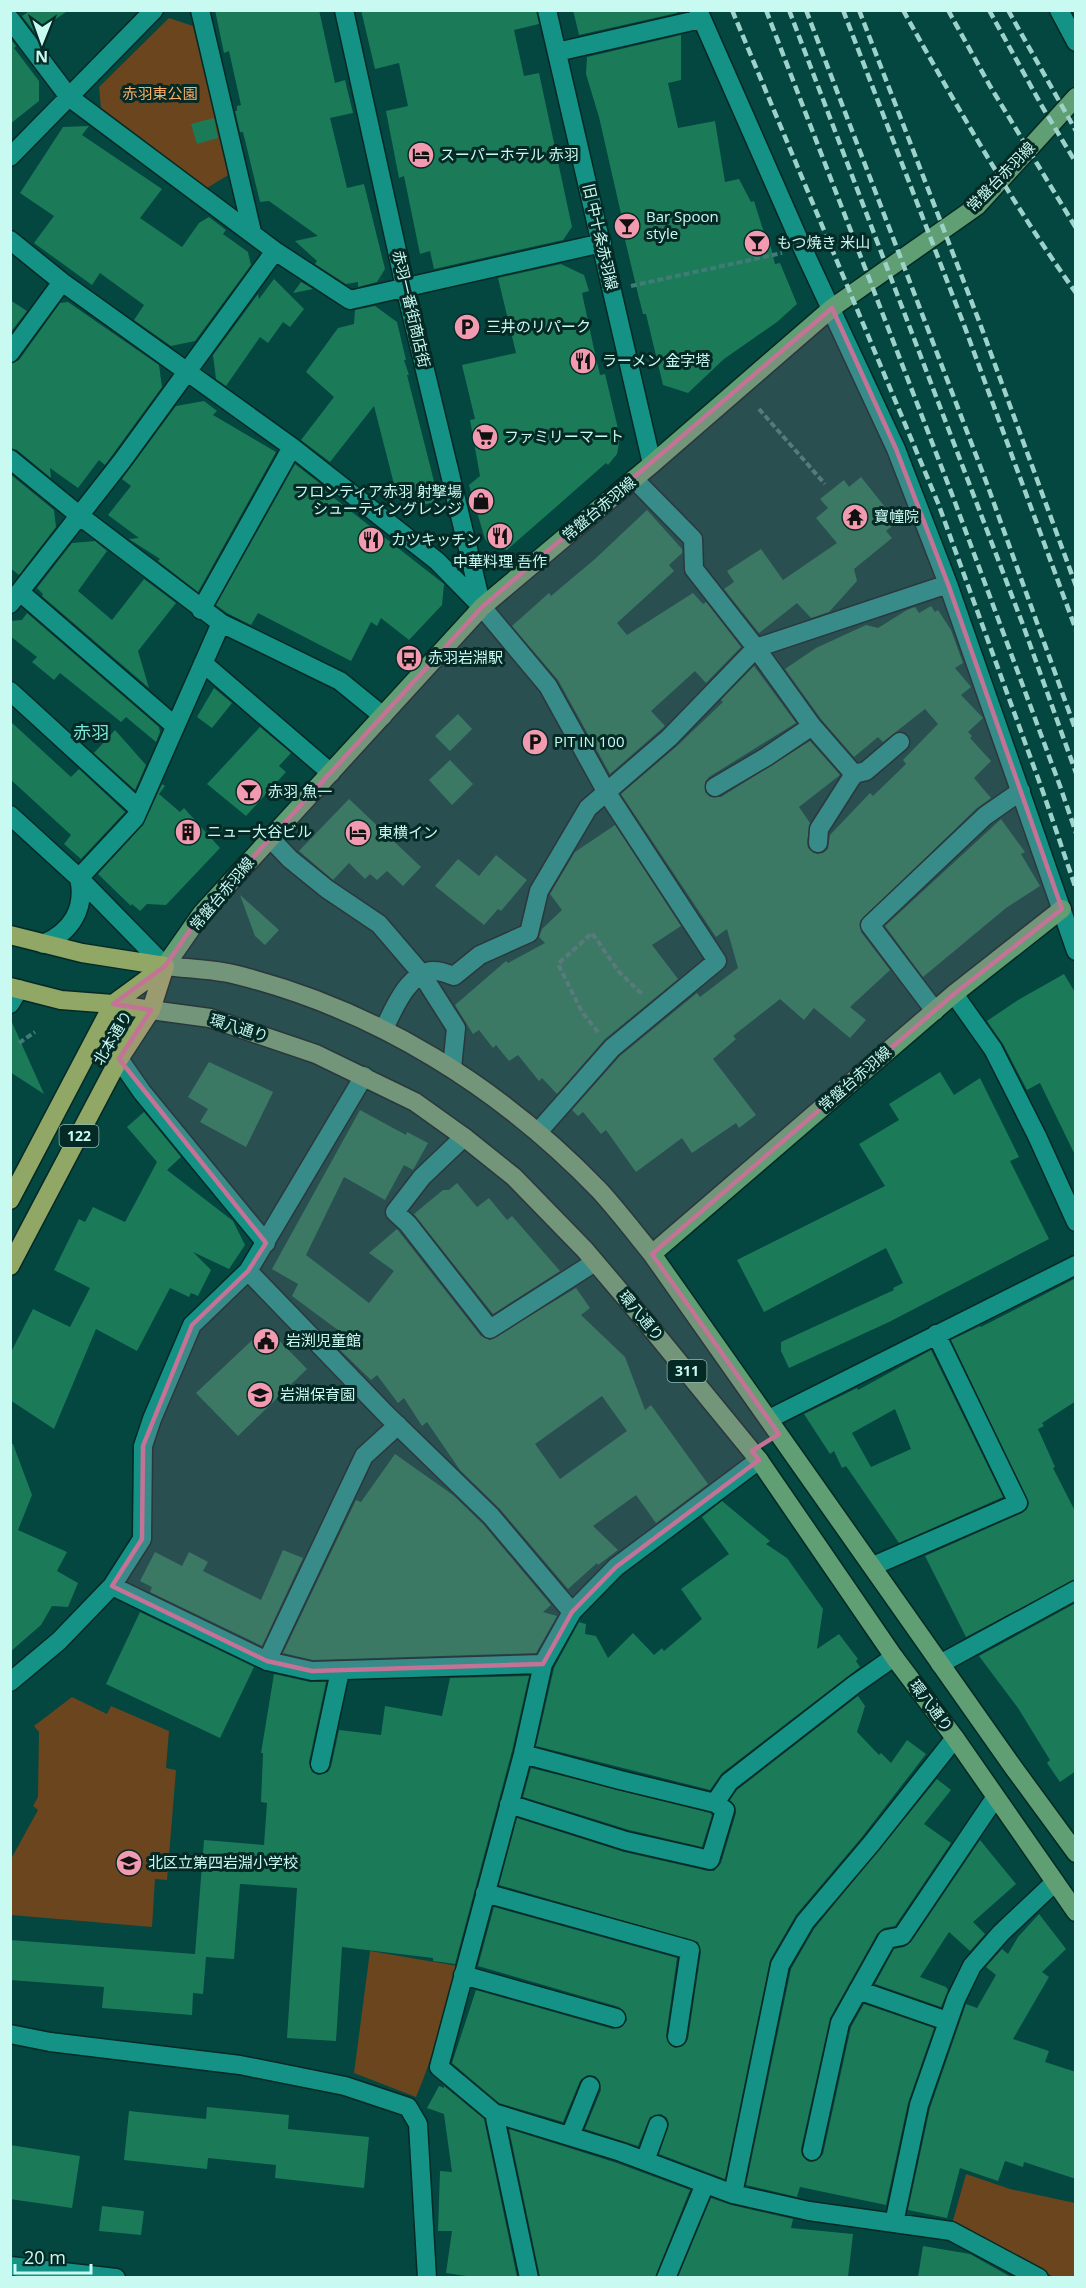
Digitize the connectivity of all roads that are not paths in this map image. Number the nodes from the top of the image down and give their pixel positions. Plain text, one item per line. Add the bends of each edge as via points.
1 (154, 10) edge
2 (200, 10) edge
3 (344, 10) edge
4 (547, 10) edge
5 (1059, 10) edge
6 (700, 15) edge
7 (10, 19) edge
8 (1076, 42) edge
9 (557, 51) junction
10 (69, 97) junction
11 (1076, 97) edge
12 (10, 157) edge
13 (252, 232) junction
14 (10, 240) edge
15 (602, 243) junction
16 (275, 251) junction
17 (62, 282) junction
18 (405, 287) junction
19 (832, 308) junction
20 (10, 353) edge
21 (188, 372) junction
22 (292, 447) junction
23 (10, 459) edge
24 (652, 464) junction
25 (634, 479) junction
26 (80, 516) junction
27 (948, 584) junction
28 (15, 598) edge
29 (482, 607) junction
30 (201, 610) junction
31 (221, 623) junction
32 (756, 648) junction
33 (203, 663) junction
34 (10, 692) edge
35 (383, 716) junction
36 (176, 726) junction
37 (812, 726) junction
38 (900, 742) dead end
39 (331, 773) junction
40 (854, 774) junction
41 (715, 787) dead end
42 (1021, 791) junction
43 (607, 793) junction
44 (139, 809) junction
45 (10, 814) edge
46 (270, 838) junction
47 (818, 843) dead end
48 (79, 878) junction
49 (1062, 909) junction
50 (10, 935) edge
51 (43, 944) junction
52 (1076, 951) edge
53 (165, 966) junction
54 (421, 973) junction
55 (13, 993) edge
56 (954, 994) junction
57 (112, 1004) junction
58 (151, 1010) junction
59 (935, 1011) junction
60 (384, 1029) junction
61 (119, 1059) junction
62 (452, 1068) junction
63 (364, 1076) junction
64 (538, 1132) junction
65 (464, 1137) junction
66 (10, 1200) edge
67 (1076, 1222) edge
68 (266, 1243) junction
69 (652, 1254) junction
70 (595, 1262) junction
71 (1076, 1265) edge
72 (10, 1266) edge
73 (248, 1271) junction
74 (936, 1334) junction
75 (398, 1425) junction
76 (774, 1426) junction
77 (756, 1456) junction
78 (873, 1566) junction
79 (112, 1586) junction
80 (1076, 1590) edge
81 (572, 1612) junction
82 (894, 1657) junction
83 (267, 1661) junction
84 (543, 1664) junction
85 (940, 1664) junction
86 (340, 1671) junction
87 (10, 1682) edge
88 (955, 1738) junction
89 (523, 1754) junction
90 (320, 1764) dead end
91 (995, 1798) junction
92 (715, 1803) junction
93 (509, 1804) junction
94 (1076, 1853) edge
95 (1055, 1882) junction
96 (484, 1893) junction
97 (1076, 1912) edge
98 (463, 1975) junction
99 (858, 1990) junction
100 (616, 2018) dead end
101 (947, 2021) junction
102 (10, 2034) edge
103 (677, 2037) dead end
104 (590, 2086) dead end
105 (494, 2113) junction
106 (658, 2125) dead end
107 (570, 2136) junction
108 (812, 2151) dead end
109 (645, 2161) junction
110 (705, 2184) junction
111 (733, 2193) junction
112 (894, 2223) junction
113 (10, 2266) edge
114 (116, 2277) edge
115 (427, 2277) edge
116 (529, 2277) edge
117 (666, 2277) edge
118 (1039, 2277) edge

1 - 10 street
2 - 13 street
3 - 18 street, 赤羽一番街商店街
4 - 9 street, 旧 中十条赤羽線
5 - 8 street
6 - 9 street
6 - 19 street
7 - 10 street
9 - 15 street, 旧 中十条赤羽線
10 - 12 street
10 - 13 street
11 - 19 main road, 常盤台赤羽線 via 977,206
13 - 16 street
14 - 17 street
15 - 18 street
15 - 24 street, 旧 中十条赤羽線
16 - 18 street via 350,300
16 - 21 street
17 - 20 street
17 - 21 street
18 - 29 street, 赤羽一番街商店街
19 - 24 main road, 常盤台赤羽線
19 - 27 street via 896,449
21 - 22 street
21 - 26 street
22 - 29 street via 436,561
22 - 30 street
23 - 26 street
24 - 25 main road, 常盤台赤羽線
25 - 29 main road, 常盤台赤羽線
25 - 32 street via 693,539 694,569
26 - 28 street
26 - 30 street
27 - 32 street
27 - 42 street
28 - 36 street
29 - 35 main road, 常盤台赤羽線
29 - 43 street via 548,686
30 - 31 street
31 - 33 street
31 - 35 street via 340,681
32 - 37 street
32 - 43 street via 669,738
33 - 36 street
33 - 39 street
34 - 44 street
35 - 39 main road, 常盤台赤羽線
36 - 44 street
37 - 40 street
37 - 41 street
38 - 40 street via 866,771
39 - 46 main road, 常盤台赤羽線
40 - 47 street via 819,829
42 - 49 street
42 - 59 street via 985,816 870,925
43 - 54 street via 588,808 539,891 529,933 480,955 454,976 434,970
43 - 64 street via 717,961 612,1048
44 - 48 street
45 - 48 street
46 - 53 main road, 常盤台赤羽線 via 202,913
46 - 54 street via 327,889 379,924
48 - 51 street via 78,913 65,932
48 - 53 street
49 - 52 street
49 - 56 main road, 常盤台赤羽線
50 - 51 highway
51 - 53 highway
53 - 57 highway, 122
53 - 58 highway, 北本通り / 122
53 - 60 main road, 環八通り / 311 via 235,974 286,989
54 - 60 street via 399,996
54 - 62 street via 456,1028
55 - 57 highway, 北本通り
56 - 59 main road, 常盤台赤羽線
56 - 67 street via 993,1050
57 - 58 highway
57 - 66 highway, 北本通り / 122
58 - 61 highway, 北本通り / 122
58 - 63 main road, 環八通り / 311 via 210,1018 316,1054
59 - 69 main road, 常盤台赤羽線
60 - 62 main road, 環八通り / 311
61 - 68 street
61 - 72 highway, 北本通り / 122
62 - 64 main road, 環八通り / 311
63 - 65 main road, 環八通り / 311 via 415,1102
63 - 68 street
64 - 69 main road, 環八通り / 311 via 600,1192
65 - 70 main road, 環八通り / 311 via 514,1177
65 - 70 street via 422,1177 395,1212 489,1329
68 - 73 street
69 - 76 main road, 環八通り / 311
70 - 77 main road, 環八通り / 311
71 - 74 street
73 - 75 street
73 - 79 street via 192,1325 143,1446 142,1539
74 - 76 street
74 - 78 street via 1018,1503
75 - 81 street via 491,1516
75 - 83 street via 364,1456
76 - 77 main road
76 - 78 main road, 環八通り / 311
77 - 81 street via 616,1567
77 - 82 main road, 環八通り / 311
78 - 85 main road, 環八通り / 311
79 - 83 street
79 - 87 street via 59,1641
80 - 85 street
81 - 84 street
82 - 88 main road, 環八通り / 311
82 - 92 street via 729,1782
83 - 86 street via 312,1671
84 - 86 street
84 - 89 street
85 - 94 main road, 環八通り / 311
86 - 90 street
88 - 91 main road, 環八通り / 311
88 - 111 street via 805,1922 780,1965
89 - 92 street
89 - 93 street
91 - 95 main road, 環八通り / 311
91 - 99 street via 902,1936 887,1940
92 - 93 street via 725,1810 710,1860 626,1841
93 - 96 street
95 - 97 main road, 環八通り / 311
95 - 101 street via 972,1966
96 - 98 street
96 - 103 street via 690,1950
98 - 100 street
98 - 105 street via 439,2067
99 - 101 street
99 - 108 street via 840,2023
101 - 112 street via 919,2106
102 - 115 street via 240,2065 345,2086 408,2107 418,2124
104 - 107 street
105 - 107 street
105 - 116 street
106 - 109 street
107 - 109 street
109 - 110 street
110 - 111 street
110 - 117 street
111 - 112 street via 809,2211
112 - 118 street via 951,2231
113 - 114 street

